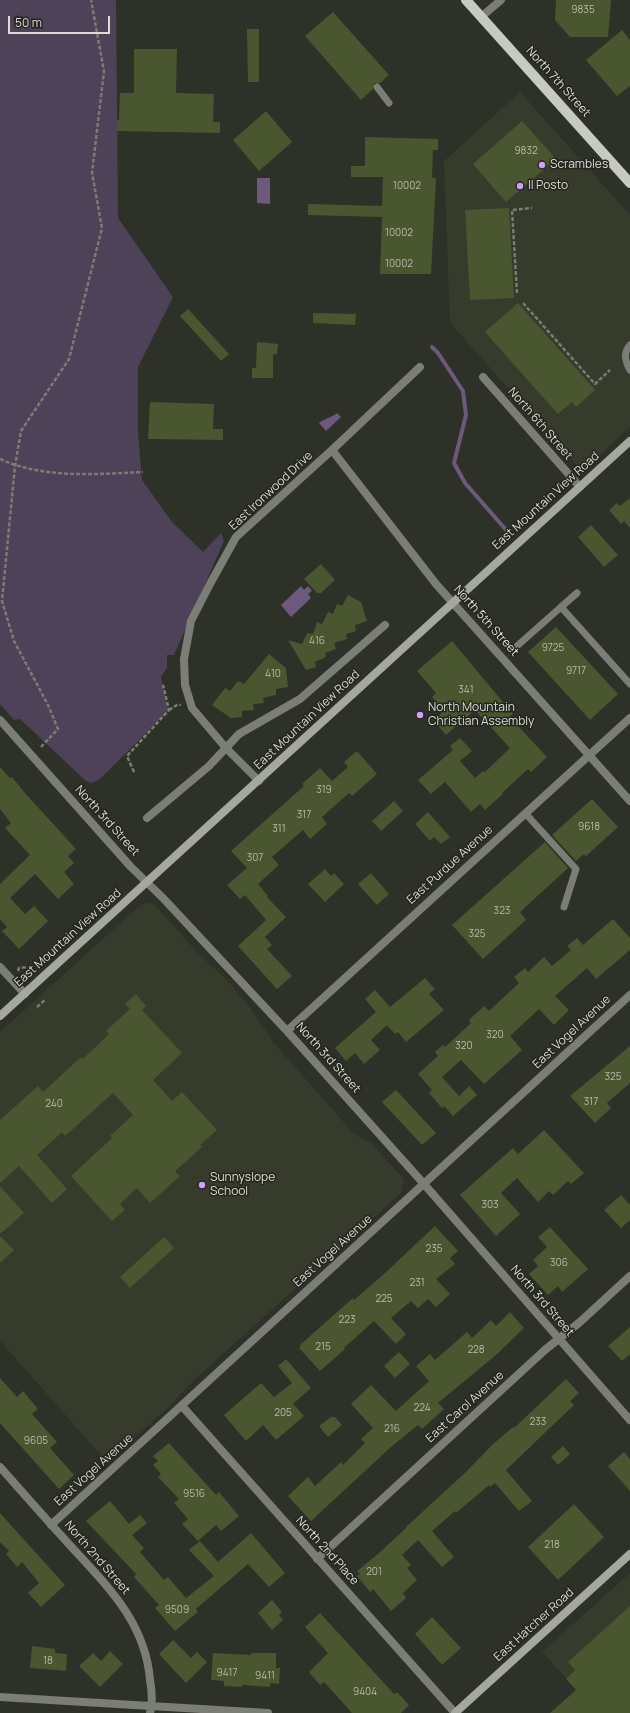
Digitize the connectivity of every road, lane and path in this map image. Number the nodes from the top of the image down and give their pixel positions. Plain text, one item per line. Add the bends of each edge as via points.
1 (91, 0) edge
2 (466, 0) edge
3 (501, 0) edge
4 (481, 17) junction
5 (377, 87) dead end
6 (389, 103) dead end
7 (630, 183) edge
8 (532, 208) dead end
9 (517, 293) dead end
10 (523, 303) dead end
11 (630, 345) edge
12 (420, 367) dead end
13 (610, 370) dead end
14 (630, 370) edge
15 (483, 377) dead end
16 (630, 441) edge
17 (332, 450) junction
18 (0, 459) edge
19 (15, 466) junction
20 (143, 472) dead end
21 (580, 487) junction
22 (576, 593) dead end
23 (452, 602) junction
24 (561, 607) junction
25 (385, 624) dead end
26 (517, 646) dead end
27 (629, 682) edge
28 (162, 684) dead end
29 (630, 718) edge
30 (0, 720) edge
31 (41, 748) dead end
32 (226, 748) junction
33 (588, 755) junction
34 (134, 772) dead end
35 (259, 781) junction
36 (630, 802) edge
37 (525, 813) junction
38 (147, 818) dead end
39 (147, 882) junction
40 (564, 907) dead end
41 (0, 966) edge
42 (30, 969) dead end
43 (18, 971) dead end
44 (25, 994) junction
45 (630, 995) edge
46 (45, 1000) dead end
47 (37, 1007) dead end
48 (0, 1016) edge
49 (288, 1031) junction
50 (424, 1184) junction
51 (630, 1276) edge
52 (559, 1338) junction
53 (182, 1406) junction
54 (630, 1420) edge
55 (0, 1467) edge
56 (51, 1525) junction
57 (630, 1554) edge
58 (317, 1559) junction
59 (0, 1697) edge
60 (151, 1710) edge
61 (268, 1713) edge
62 (455, 1713) edge

1 - 19 path via 104,71 92,173 102,228 69,359 21,431
2 - 4 main road, North 7th Street
3 - 4 street
4 - 7 main road, North 7th Street
5 - 6 lane
8 - 9 path via 512,210
10 - 13 path via 595,384
11 - 14 lane via 625,356
12 - 17 street, East Ironwood Drive
15 - 21 street, North 6th Street
16 - 21 street, East Mountain View Road
17 - 23 street, North 5th Street
17 - 32 street, East Ironwood Drive via 236,537 192,621 184,659 185,685 192,708
18 - 19 path
19 - 20 path via 75,475
19 - 31 path via 2,601 14,641 58,729
21 - 23 street, East Mountain View Road
22 - 24 lane
23 - 33 street, North 5th Street
23 - 35 street, East Mountain View Road
24 - 26 lane
24 - 27 lane
25 - 32 street via 300,699 239,734
28 - 34 path via 169,710 127,756
29 - 33 street, East Purdue Avenue
30 - 39 street, North 3rd Street
32 - 35 street, East Ironwood Drive
32 - 38 street
33 - 36 street, North 5th Street
33 - 37 street, East Purdue Avenue
35 - 39 street, East Mountain View Road
37 - 40 lane via 576,869
37 - 49 street, East Purdue Avenue
39 - 44 street, East Mountain View Road
39 - 49 street, North 3rd Street
41 - 44 street
42 - 43 path via 19,968
44 - 48 street, East Mountain View Road
45 - 50 street, East Vogel Avenue
46 - 47 path
49 - 50 street, North 3rd Street
50 - 52 street, North 3rd Street
50 - 53 street, East Vogel Avenue
51 - 52 street, East Carol Avenue
52 - 54 street, North 3rd Street
52 - 58 street, East Carol Avenue
53 - 56 street, East Vogel Avenue
53 - 58 street, North 2nd Place
55 - 56 street, North 2nd Street
56 - 60 street, North 2nd Street via 120,1601 131,1620 149,1664
57 - 62 street, East Hatcher Road
58 - 62 street, North 2nd Place
59 - 60 street
60 - 61 street

